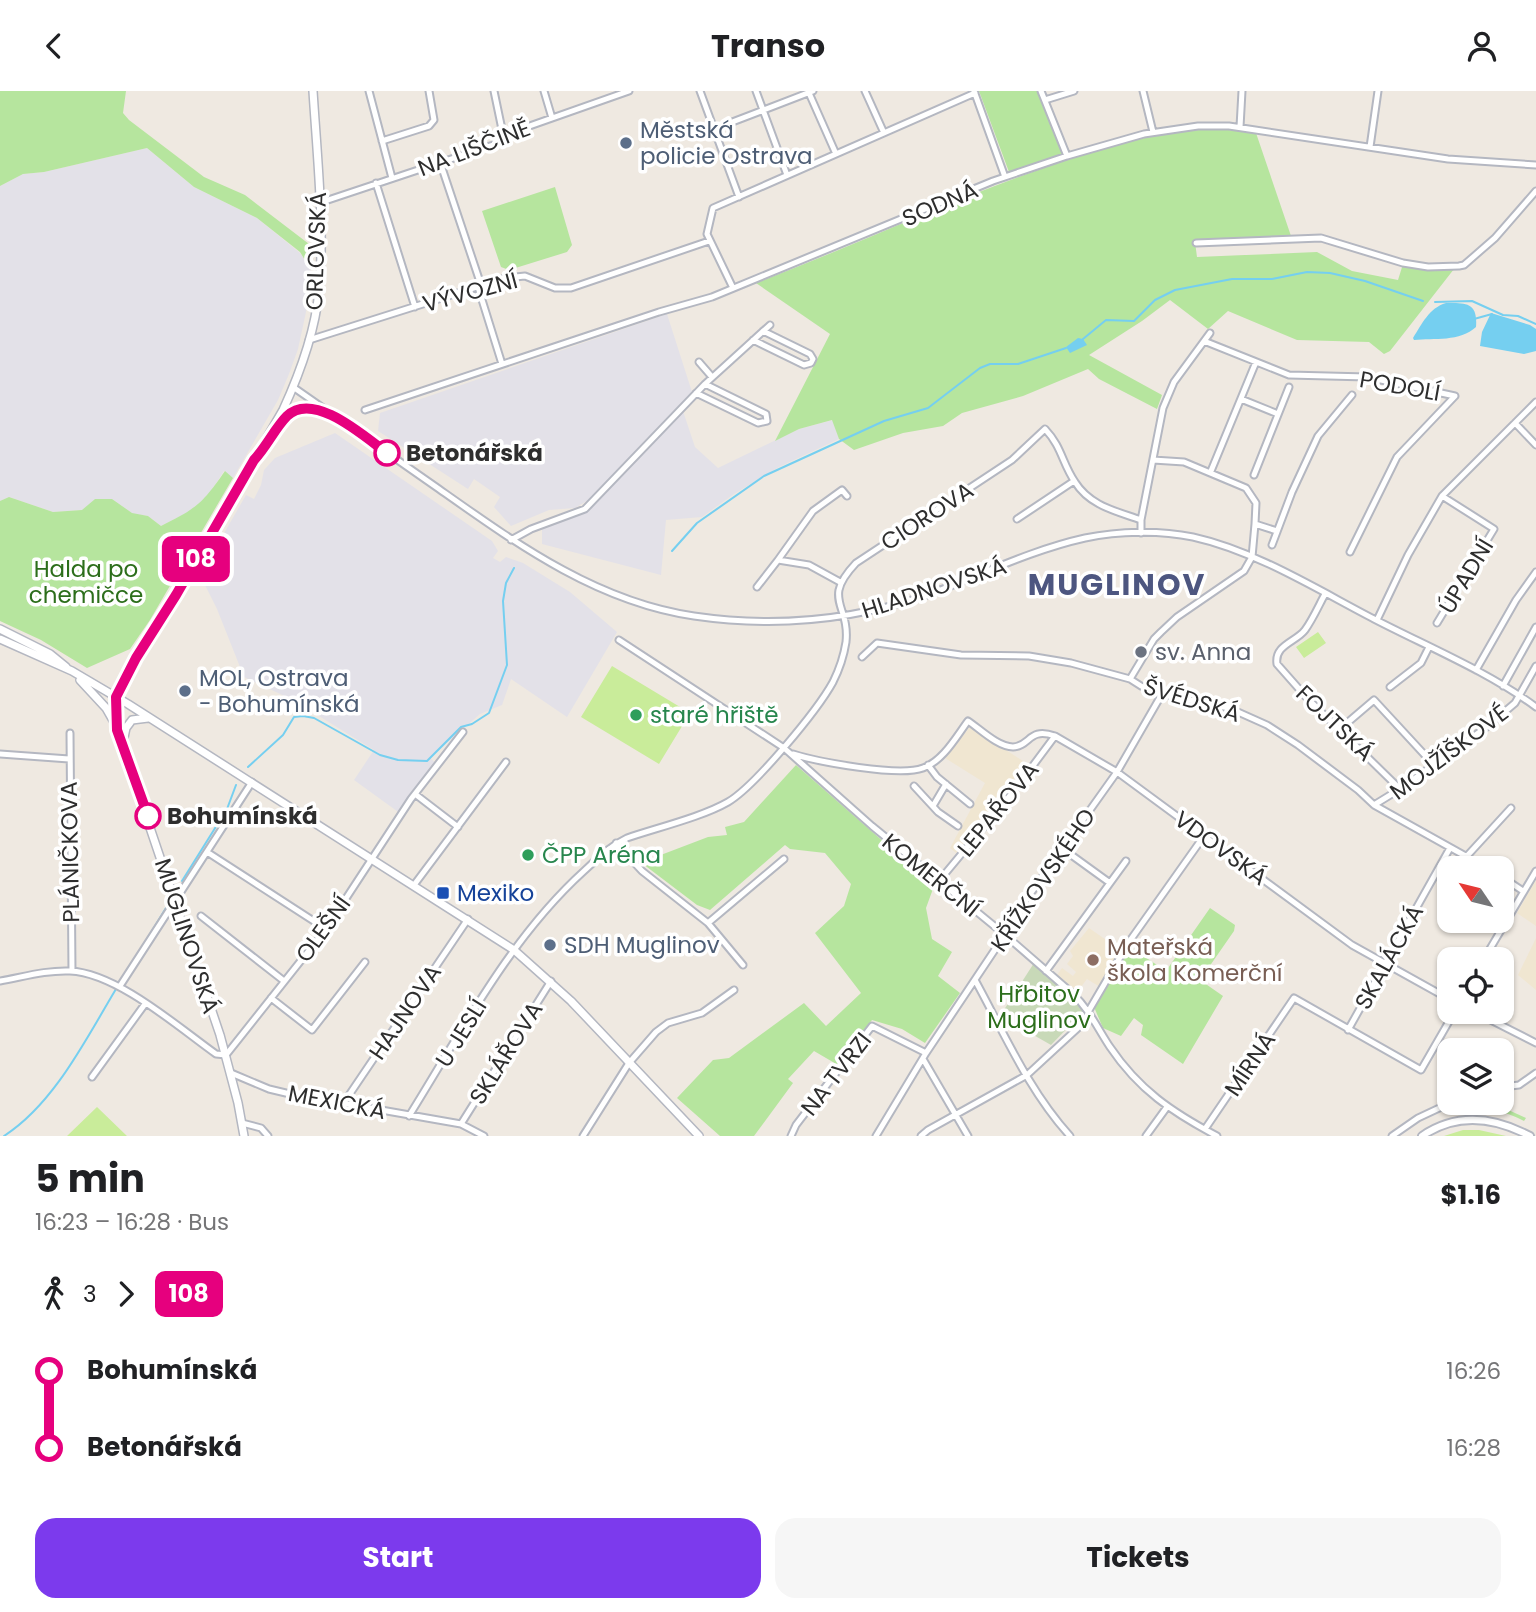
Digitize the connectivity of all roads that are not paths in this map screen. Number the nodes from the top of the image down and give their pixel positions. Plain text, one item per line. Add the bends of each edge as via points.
1 (313, 91) edge
2 (369, 91) edge
3 (429, 91) edge
4 (494, 91) edge
5 (544, 91) edge
6 (606, 91) edge
7 (629, 91) edge
8 (700, 91) edge
9 (756, 91) edge
10 (865, 91) edge
11 (1041, 91) edge
12 (1074, 91) edge
13 (1143, 91) edge
14 (1242, 91) edge
15 (1378, 91) edge
16 (810, 92) edge
17 (974, 92) edge
18 (609, 98) junction
19 (1045, 100) junction
20 (764, 110) junction
21 (552, 118) junction
22 (1240, 127) junction
23 (714, 129) junction
24 (884, 132) junction
25 (1153, 132) junction
26 (504, 139) junction
27 (382, 141) junction
28 (1370, 147) junction
29 (836, 154) junction
30 (1068, 156) junction
31 (440, 162) junction
32 (1536, 165) edge
33 (787, 175) junction
34 (1005, 177) junction
35 (392, 178) junction
36 (376, 183) junction
37 (1536, 191) edge
38 (739, 197) junction
39 (319, 203) junction
40 (709, 241) junction
41 (1196, 243) dead end
42 (478, 287) junction
43 (733, 288) junction
44 (415, 307) junction
45 (770, 325) dead end
46 (763, 331) junction
47 (1210, 333) dead end
48 (309, 340) junction
49 (753, 340) junction
50 (1205, 341) junction
51 (699, 362) dead end
52 (1256, 362) junction
53 (502, 364) junction
54 (712, 377) junction
55 (705, 384) junction
56 (293, 387) junction
57 (1289, 387) dead end
58 (696, 393) junction
59 (1352, 395) dead end
60 (1241, 399) junction
61 (1536, 402) edge
62 (365, 410) dead end
63 (332, 414) junction
64 (1278, 414) junction
65 (1515, 423) junction
66 (1536, 445) edge
67 (254, 460) junction
68 (1153, 460) junction
69 (1212, 471) junction
70 (1254, 475) dead end
71 (1074, 481) junction
72 (847, 496) dead end
73 (1442, 496) junction
74 (1017, 519) dead end
75 (1141, 520) junction
76 (1255, 524) junction
77 (1277, 531) junction
78 (1141, 533) junction
79 (511, 540) junction
80 (1272, 545) dead end
81 (1350, 552) dead end
82 (1252, 557) junction
83 (778, 560) junction
84 (1536, 572) edge
85 (840, 582) junction
86 (757, 587) dead end
87 (1325, 594) junction
88 (843, 617) junction
89 (1377, 620) junction
90 (1437, 623) dead end
91 (1536, 627) edge
92 (0, 629) edge
93 (2, 640) edge
94 (619, 640) dead end
95 (1429, 647) junction
96 (862, 657) dead end
97 (1536, 666) edge
98 (1476, 670) junction
99 (72, 671) junction
100 (1130, 679) junction
101 (1503, 686) junction
102 (1390, 687) dead end
103 (1162, 694) junction
104 (1520, 695) junction
105 (116, 697) junction
106 (1536, 707) edge
107 (150, 718) junction
108 (116, 726) junction
109 (1340, 729) junction
110 (463, 732) dead end
111 (70, 733) dead end
112 (1055, 736) junction
113 (123, 742) junction
114 (784, 748) junction
115 (790, 753) junction
116 (0, 754) edge
117 (69, 759) junction
118 (506, 762) dead end
119 (928, 765) junction
120 (1434, 765) junction
121 (1117, 772) junction
122 (252, 782) junction
123 (946, 784) junction
124 (915, 786) dead end
125 (1400, 789) junction
126 (415, 794) junction
127 (971, 804) dead end
128 (1374, 805) junction
129 (933, 806) junction
130 (1511, 808) dead end
131 (958, 826) dead end
132 (457, 827) junction
133 (1205, 836) junction
134 (616, 843) junction
135 (1450, 848) junction
136 (1063, 849) junction
137 (207, 852) junction
138 (1467, 856) joint
139 (373, 858) junction
140 (784, 859) dead end
141 (1126, 861) dead end
142 (1536, 871) edge
143 (940, 881) junction
144 (1110, 883) junction
145 (414, 885) junction
146 (1514, 885) edge
147 (1523, 891) junction
148 (176, 901) junction
149 (201, 916) dead end
150 (468, 919) junction
151 (708, 923) junction
152 (326, 929) junction
153 (1004, 934) junction
154 (1491, 947) edge
155 (514, 950) junction
156 (365, 962) dead end
157 (1386, 963) junction
158 (743, 965) dead end
159 (72, 971) junction
160 (1046, 971) junction
161 (0, 981) edge
162 (284, 981) junction
163 (551, 981) junction
164 (975, 981) junction
165 (120, 986) junction
166 (734, 990) dead end
167 (1437, 992) edge
168 (271, 998) junction
169 (145, 1003) junction
170 (1090, 1014) junction
171 (1447, 1024) edge
172 (1499, 1024) edge
173 (1348, 1030) junction
174 (1536, 1043) edge
175 (226, 1055) junction
176 (925, 1056) junction
177 (629, 1063) junction
178 (231, 1073) junction
179 (1536, 1073) edge
180 (1027, 1075) junction
181 (92, 1077) dead end
182 (1514, 1086) edge
183 (343, 1104) junction
184 (1167, 1107) junction
185 (1437, 1109) edge
186 (956, 1114) junction
187 (409, 1115) junction
188 (243, 1123) junction
189 (461, 1124) junction
190 (1205, 1129) junction
191 (476, 1134) edge
192 (244, 1136) edge
193 (268, 1136) edge
194 (484, 1136) edge
195 (583, 1136) edge
196 (699, 1136) edge
197 (790, 1136) edge
198 (876, 1136) edge
199 (921, 1136) edge
200 (968, 1136) edge
201 (1070, 1136) edge
202 (1146, 1136) edge
203 (1217, 1136) edge
204 (1392, 1136) edge
205 (1422, 1136) edge
206 (1530, 1136) edge

1 - 39 main road, ORLOVSKÁ
2 - 27 street
3 - 27 street via 432,123
4 - 26 street
5 - 21 street
6 - 18 street
7 - 18 street, NA LIŠČINĚ
8 - 23 street
9 - 20 street
10 - 24 street
11 - 19 street
12 - 19 street
13 - 25 street
14 - 22 street
15 - 28 street
16 - 20 street
16 - 29 street
17 - 24 street
17 - 34 street
18 - 21 street, NA LIŠČINĚ
19 - 30 street
20 - 23 street
20 - 33 street
21 - 26 street, NA LIŠČINĚ
22 - 25 street, SODNÁ
22 - 28 street, SODNÁ
23 - 38 street
24 - 29 street
25 - 30 street, SODNÁ
26 - 31 street, NA LIŠČINĚ
27 - 35 street
28 - 32 street, SODNÁ via 1448,159
29 - 33 street
30 - 34 street, SODNÁ
31 - 35 street, NA LIŠČINĚ
31 - 42 street
33 - 38 street
34 - 43 street, SODNÁ
35 - 36 street, NA LIŠČINĚ
36 - 39 street, NA LIŠČINĚ
36 - 44 street
37 - 41 street via 1495,238 1459,266 1403,263 1321,238
38 - 40 street via 713,208
39 - 48 main road, ORLOVSKÁ via 319,291
40 - 42 street, VÝVOZNÍ via 571,288 555,288 525,276
40 - 43 street
42 - 44 street, VÝVOZNÍ
42 - 53 street
43 - 53 street, SODNÁ
44 - 48 street, VÝVOZNÍ
45 - 46 street
46 - 49 street
46 - 49 street via 810,354 811,363 804,365
47 - 50 street
48 - 56 main road, ORLOVSKÁ
49 - 54 street
50 - 52 street, PODOLÍ
50 - 68 street via 1168,392
51 - 54 street
52 - 60 street
52 - 81 street, PODOLÍ via 1289,375 1367,377 1455,396 1397,457
53 - 62 street, SODNÁ
54 - 55 street
55 - 58 street
55 - 58 street via 764,413 767,421 758,423
56 - 63 street
56 - 67 main road, ORLOVSKÁ
57 - 64 street
58 - 79 street via 585,509
59 - 77 street via 1318,436
60 - 64 street
60 - 69 street
61 - 65 street
63 - 67 street via 301,409 289,414
63 - 79 street
64 - 70 street
65 - 66 street
65 - 73 street
67 - 105 main road, ORLOVSKÁ
68 - 69 street via 1184,462
68 - 75 street
69 - 76 street via 1253,495
71 - 74 street
71 - 75 street via 1101,506
71 - 85 street, CIOROVA via 1057,442 1045,429 1012,460 856,563
72 - 83 street via 842,490 813,511
73 - 89 street
73 - 90 street, ÚPADNÍ via 1494,529
75 - 78 street
76 - 77 street
76 - 82 street
77 - 80 street
78 - 82 street, HLADNOVSKÁ via 1194,538
78 - 88 street, HLADNOVSKÁ via 1077,540 928,594
79 - 88 street via 596,587 652,607 738,621
82 - 87 street, HLADNOVSKÁ
82 - 100 street via 1234,580 1177,617 1154,639
83 - 85 street via 809,565
83 - 86 street
84 - 98 street
85 - 88 street via 838,604
87 - 89 street, HLADNOVSKÁ
87 - 109 street, FOJTSKÁ via 1306,629 1277,655 1277,663
88 - 114 street, HLADNOVSKÁ via 846,643 833,682
89 - 95 street, HLADNOVSKÁ
91 - 101 street
92 - 99 main road via 50,653
93 - 99 main road
94 - 114 street, KOMERČNÍ
95 - 98 street, HLADNOVSKÁ
95 - 102 street via 1421,663
96 - 100 street, ŠVÉDSKÁ via 877,643 961,655 1028,656
97 - 104 street, MOJŽÍŠKOVÉ
98 - 101 street, HLADNOVSKÁ
99 - 105 main road
99 - 108 main road
100 - 103 street, ŠVÉDSKÁ
101 - 104 street, HLADNOVSKÁ
103 - 121 street, KŘÍŽKOVSKÉHO
103 - 128 street, ŠVÉDSKÁ via 1218,705 1267,725
104 - 106 street, HLADNOVSKÁ
104 - 120 street, MOJŽÍŠKOVÉ via 1488,726
105 - 107 main road
105 - 108 main road, MUGLINOVSKÁ
107 - 113 main road via 132,720
107 - 122 main road
108 - 113 main road, MUGLINOVSKÁ
109 - 120 street via 1374,700
109 - 125 street, FOJTSKÁ
110 - 126 street, OLEŠNÍ
111 - 117 street, PLÁNIČKOVA
112 - 119 street via 1036,734 1013,747 968,721 945,752
112 - 121 street, VDOVSKÁ
112 - 143 street, LEPAŘOVA
113 - 148 main road, MUGLINOVSKÁ
114 - 115 street, KOMERČNÍ
114 - 134 street, HLADNOVSKÁ via 729,801
115 - 119 street via 830,764 906,771
115 - 143 street, KOMERČNÍ
116 - 117 street
117 - 159 street, PLÁNIČKOVA
118 - 132 street
119 - 123 street
120 - 125 street, MOJŽÍŠKOVÉ
121 - 133 street, VDOVSKÁ
121 - 136 street, KŘÍŽKOVSKÉHO
122 - 137 street
122 - 139 main road
123 - 127 street
123 - 129 street
124 - 129 street
125 - 128 street, MOJŽÍŠKOVÉ
126 - 132 street
126 - 139 street, OLEŠNÍ
128 - 135 street, ŠVÉDSKÁ
129 - 131 street
130 - 138 street
132 - 145 street
133 - 157 street, VDOVSKÁ via 1352,945
133 - 170 street via 1129,943
134 - 151 street via 642,871
134 - 155 street, HLADNOVSKÁ via 567,888
135 - 138 street, ŠVÉDSKÁ
135 - 157 street, SKALÁCKÁ
136 - 144 street
136 - 153 street, KŘÍŽKOVSKÉHO
137 - 148 street
137 - 152 street
139 - 145 main road
139 - 152 street, OLEŠNÍ
140 - 151 street
141 - 144 street
142 - 147 street
143 - 153 street, KOMERČNÍ
144 - 160 street
145 - 150 main road
146 - 147 street
147 - 154 street
148 - 165 street
148 - 175 main road, MUGLINOVSKÁ
149 - 162 street
150 - 155 main road
150 - 183 street, HAJNOVA
151 - 158 street
152 - 162 street, OLEŠNÍ
153 - 160 street, KOMERČNÍ
153 - 164 street, KŘÍŽKOVSKÉHO
155 - 163 main road
155 - 187 street, U JESLÍ
156 - 168 street via 312,1030
157 - 167 street, VDOVSKÁ
157 - 173 street, SKALÁCKÁ
159 - 161 street
159 - 165 street
160 - 170 street, KOMERČNÍ
162 - 168 street, OLEŠNÍ
163 - 177 main road
163 - 189 street, SKLÁŘOVA
164 - 176 street, KŘÍŽKOVSKÉHO
164 - 180 street
165 - 169 street
166 - 177 street via 702,1013 664,1026
168 - 175 street, OLEŠNÍ
169 - 175 street via 216,1054
169 - 181 street
170 - 180 street
170 - 184 street, KOMERČNÍ via 1128,1070
171 - 173 street via 1421,1070
172 - 174 street
173 - 190 street, MÍRNÁ via 1294,998
175 - 178 main road, MUGLINOVSKÁ
176 - 186 street
176 - 197 street, NA TVRZI via 872,1026
176 - 198 street, KŘÍŽKOVSKÉHO
177 - 195 street
177 - 196 main road
178 - 183 street, MEXICKÁ via 269,1089
178 - 188 main road, MUGLINOVSKÁ
179 - 182 street
180 - 186 street
180 - 201 street via 1050,1114
183 - 187 street, MEXICKÁ
184 - 190 street, KOMERČNÍ
184 - 202 street
185 - 204 street
186 - 199 street
186 - 200 street
187 - 189 street, MEXICKÁ
188 - 192 main road, MUGLINOVSKÁ
188 - 193 street via 261,1128
189 - 191 street, MEXICKÁ
190 - 203 street, KOMERČNÍ
191 - 194 street, MEXICKÁ
205 - 206 street via 1450,1122 1474,1119 1501,1123

